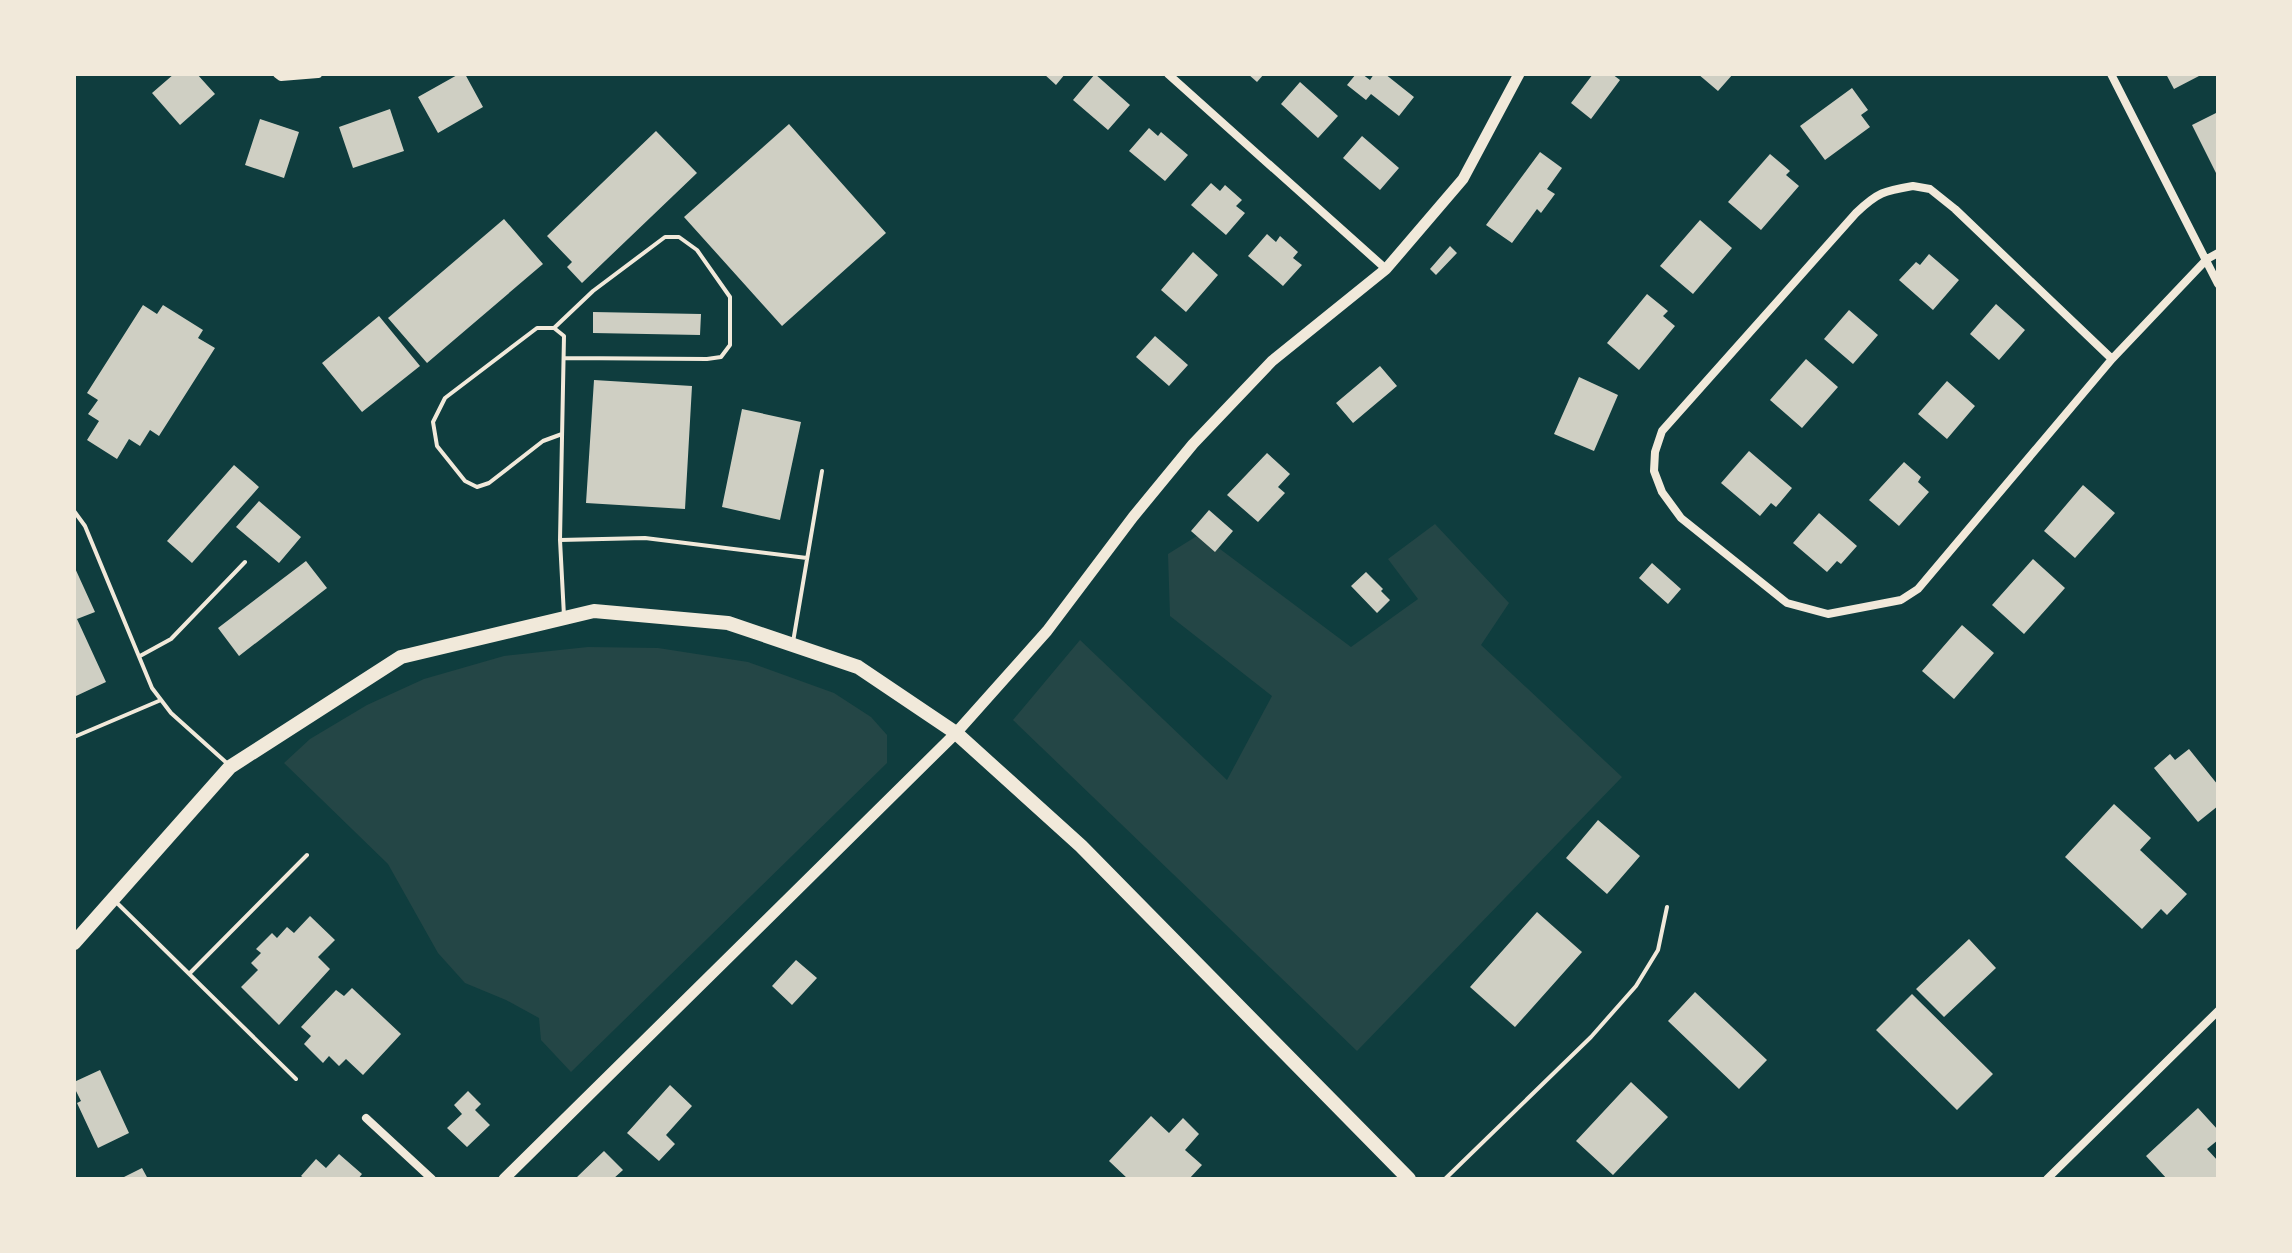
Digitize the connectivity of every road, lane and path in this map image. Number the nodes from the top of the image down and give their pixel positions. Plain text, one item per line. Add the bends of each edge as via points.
1 (277, 74) edge
2 (318, 74) edge
3 (1168, 74) edge
4 (1519, 74) edge
5 (2111, 74) edge
6 (2218, 253) edge
7 (2207, 259) junction
8 (1386, 269) junction
9 (2218, 284) edge
10 (554, 328) junction
11 (564, 358) junction
12 (2112, 359) junction
13 (562, 434) junction
14 (822, 471) dead end
15 (74, 511) edge
16 (560, 540) junction
17 (807, 558) junction
18 (245, 562) dead end
19 (564, 618) junction
20 (792, 645) junction
21 (140, 656) junction
22 (161, 700) junction
23 (956, 733) junction
24 (74, 737) edge
25 (230, 767) junction
26 (307, 855) dead end
27 (113, 898) junction
28 (1667, 907) dead end
29 (74, 943) edge
30 (189, 973) junction
31 (2218, 1011) edge
32 (296, 1079) dead end
33 (366, 1118) dead end
34 (432, 1179) edge
35 (504, 1179) edge
36 (1409, 1179) edge
37 (1445, 1179) edge
38 (2047, 1179) edge

1 - 2 street
3 - 8 street
4 - 8 street via 1463,179
5 - 7 street
6 - 7 street
7 - 9 street
7 - 12 street
8 - 23 street via 1272,361 1193,444 1047,631
10 - 11 lane via 564,336
10 - 11 lane via 665,237 679,237 697,250 730,297 730,345 721,357
10 - 13 lane via 537,328 445,398 433,422 437,446 465,481 477,487 543,441
11 - 13 lane
12 - 12 street via 1918,589 1901,600 1828,614 1787,603 1681,518 1654,471 1662,431 1856,213 1885,191 1930,189
13 - 16 lane
14 - 17 lane
15 - 21 lane
16 - 17 lane via 645,538
16 - 19 lane
17 - 20 lane
18 - 21 lane via 171,639
19 - 20 highway via 594,611 728,623
19 - 25 highway via 401,657
20 - 23 highway via 858,667
21 - 22 lane
22 - 24 lane
22 - 25 lane
23 - 35 street
23 - 36 highway via 1081,846
25 - 27 highway
26 - 30 lane
27 - 29 highway
27 - 30 lane
28 - 37 lane via 1658,950 1636,986
30 - 32 lane
31 - 38 street
33 - 34 street

